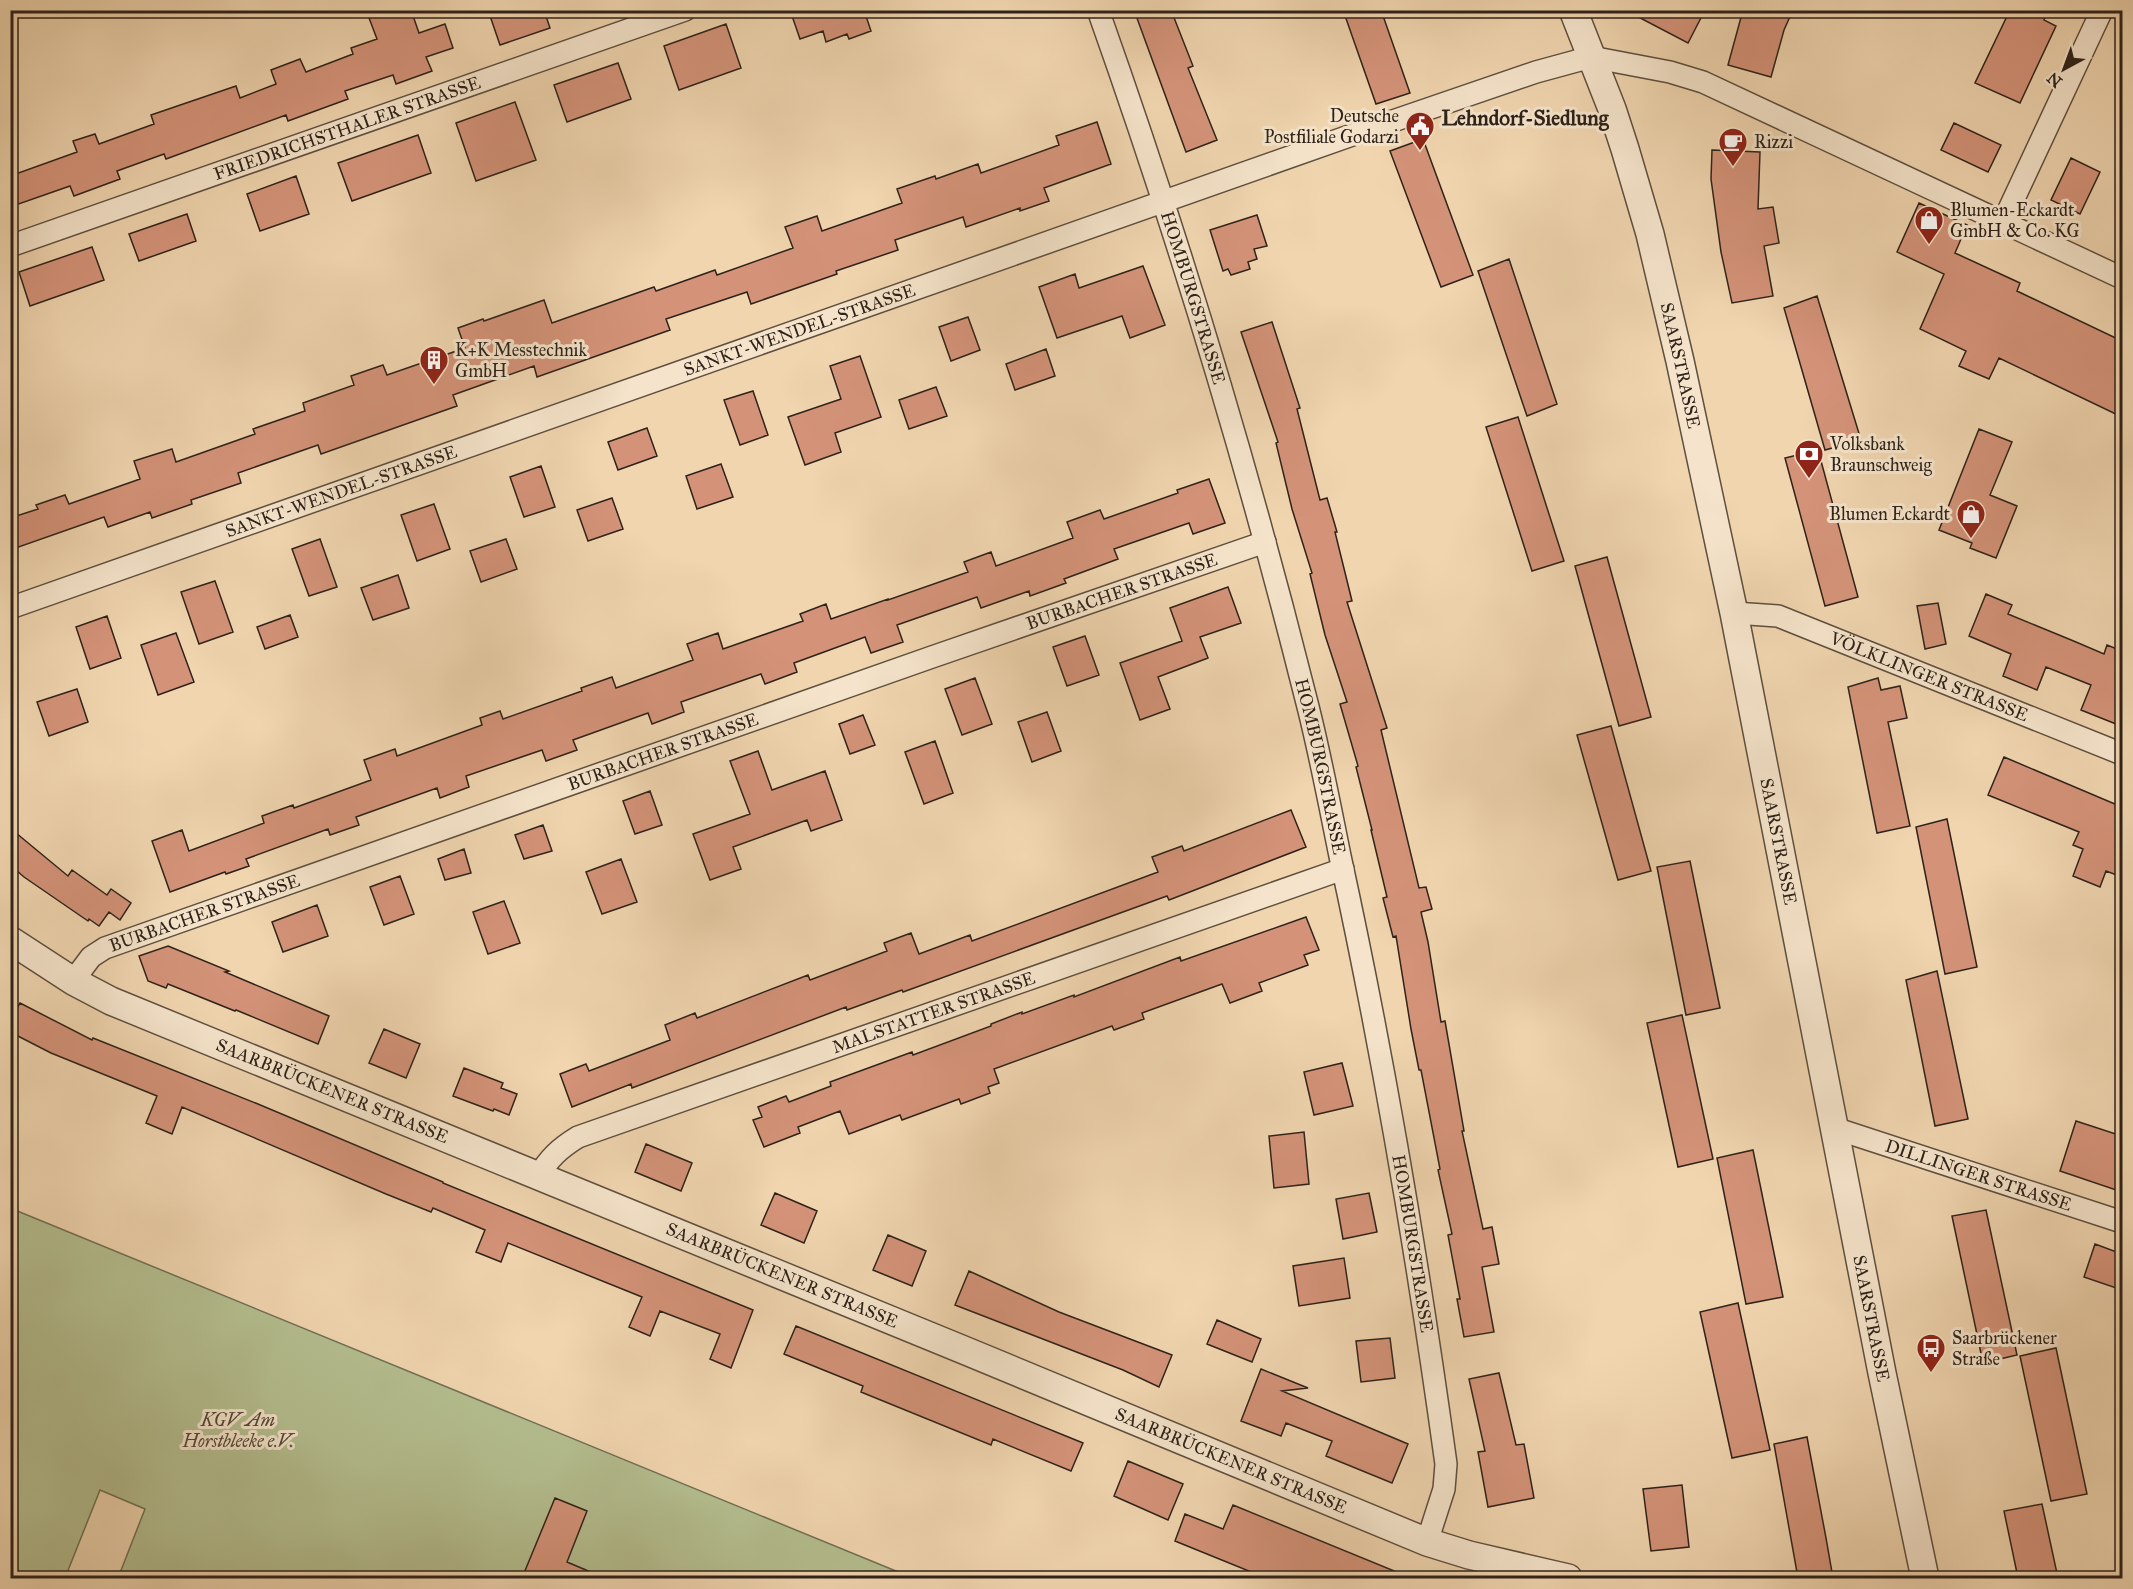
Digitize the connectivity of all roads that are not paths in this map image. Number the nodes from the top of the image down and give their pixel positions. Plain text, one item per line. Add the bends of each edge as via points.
1 (684, 10) edge
2 (1098, 10) edge
3 (1573, 10) edge
4 (2102, 10) edge
5 (1591, 57) junction
6 (1163, 202) junction
7 (2003, 222) junction
8 (10, 246) edge
9 (2122, 278) edge
10 (1264, 542) junction
11 (10, 608) edge
12 (1734, 613) junction
13 (2122, 754) edge
14 (1343, 869) junction
15 (10, 940) edge
16 (73, 981) junction
17 (1834, 1128) junction
18 (538, 1177) junction
19 (2122, 1222) edge
20 (1427, 1542) junction
21 (1568, 1578) edge
22 (1925, 1578) edge

1 - 8 street, FRIEDRICHSTHALER STRASSE
2 - 6 street, HOMBURGSTRASSE
3 - 5 street, SAARSTRASSE
4 - 7 street
5 - 6 street, SANKT-WENDEL-STRASSE via 1536,72
5 - 7 street via 1703,82
5 - 12 street, SAARSTRASSE via 1612,109 1650,234
6 - 10 street, HOMBURGSTRASSE
6 - 11 street, SANKT-WENDEL-STRASSE
7 - 9 street
10 - 14 street, HOMBURGSTRASSE via 1306,698
10 - 16 street, BURBACHER STRASSE via 105,948 91,957
12 - 13 street, VÖLKLINGER STRASSE via 1778,616
12 - 17 street, SAARSTRASSE
14 - 18 street, MALSTATTER STRASSE via 578,1137 559,1148
14 - 20 street, HOMBURGSTRASSE via 1379,1038 1446,1464 1444,1489
15 - 16 street, SAARBRÜCKENER STRASSE
16 - 18 street, SAARBRÜCKENER STRASSE via 111,1001
17 - 19 street, DILLINGER STRASSE
17 - 22 street, SAARSTRASSE
18 - 20 street, SAARBRÜCKENER STRASSE via 790,1277
20 - 21 street, SAARBRÜCKENER STRASSE

